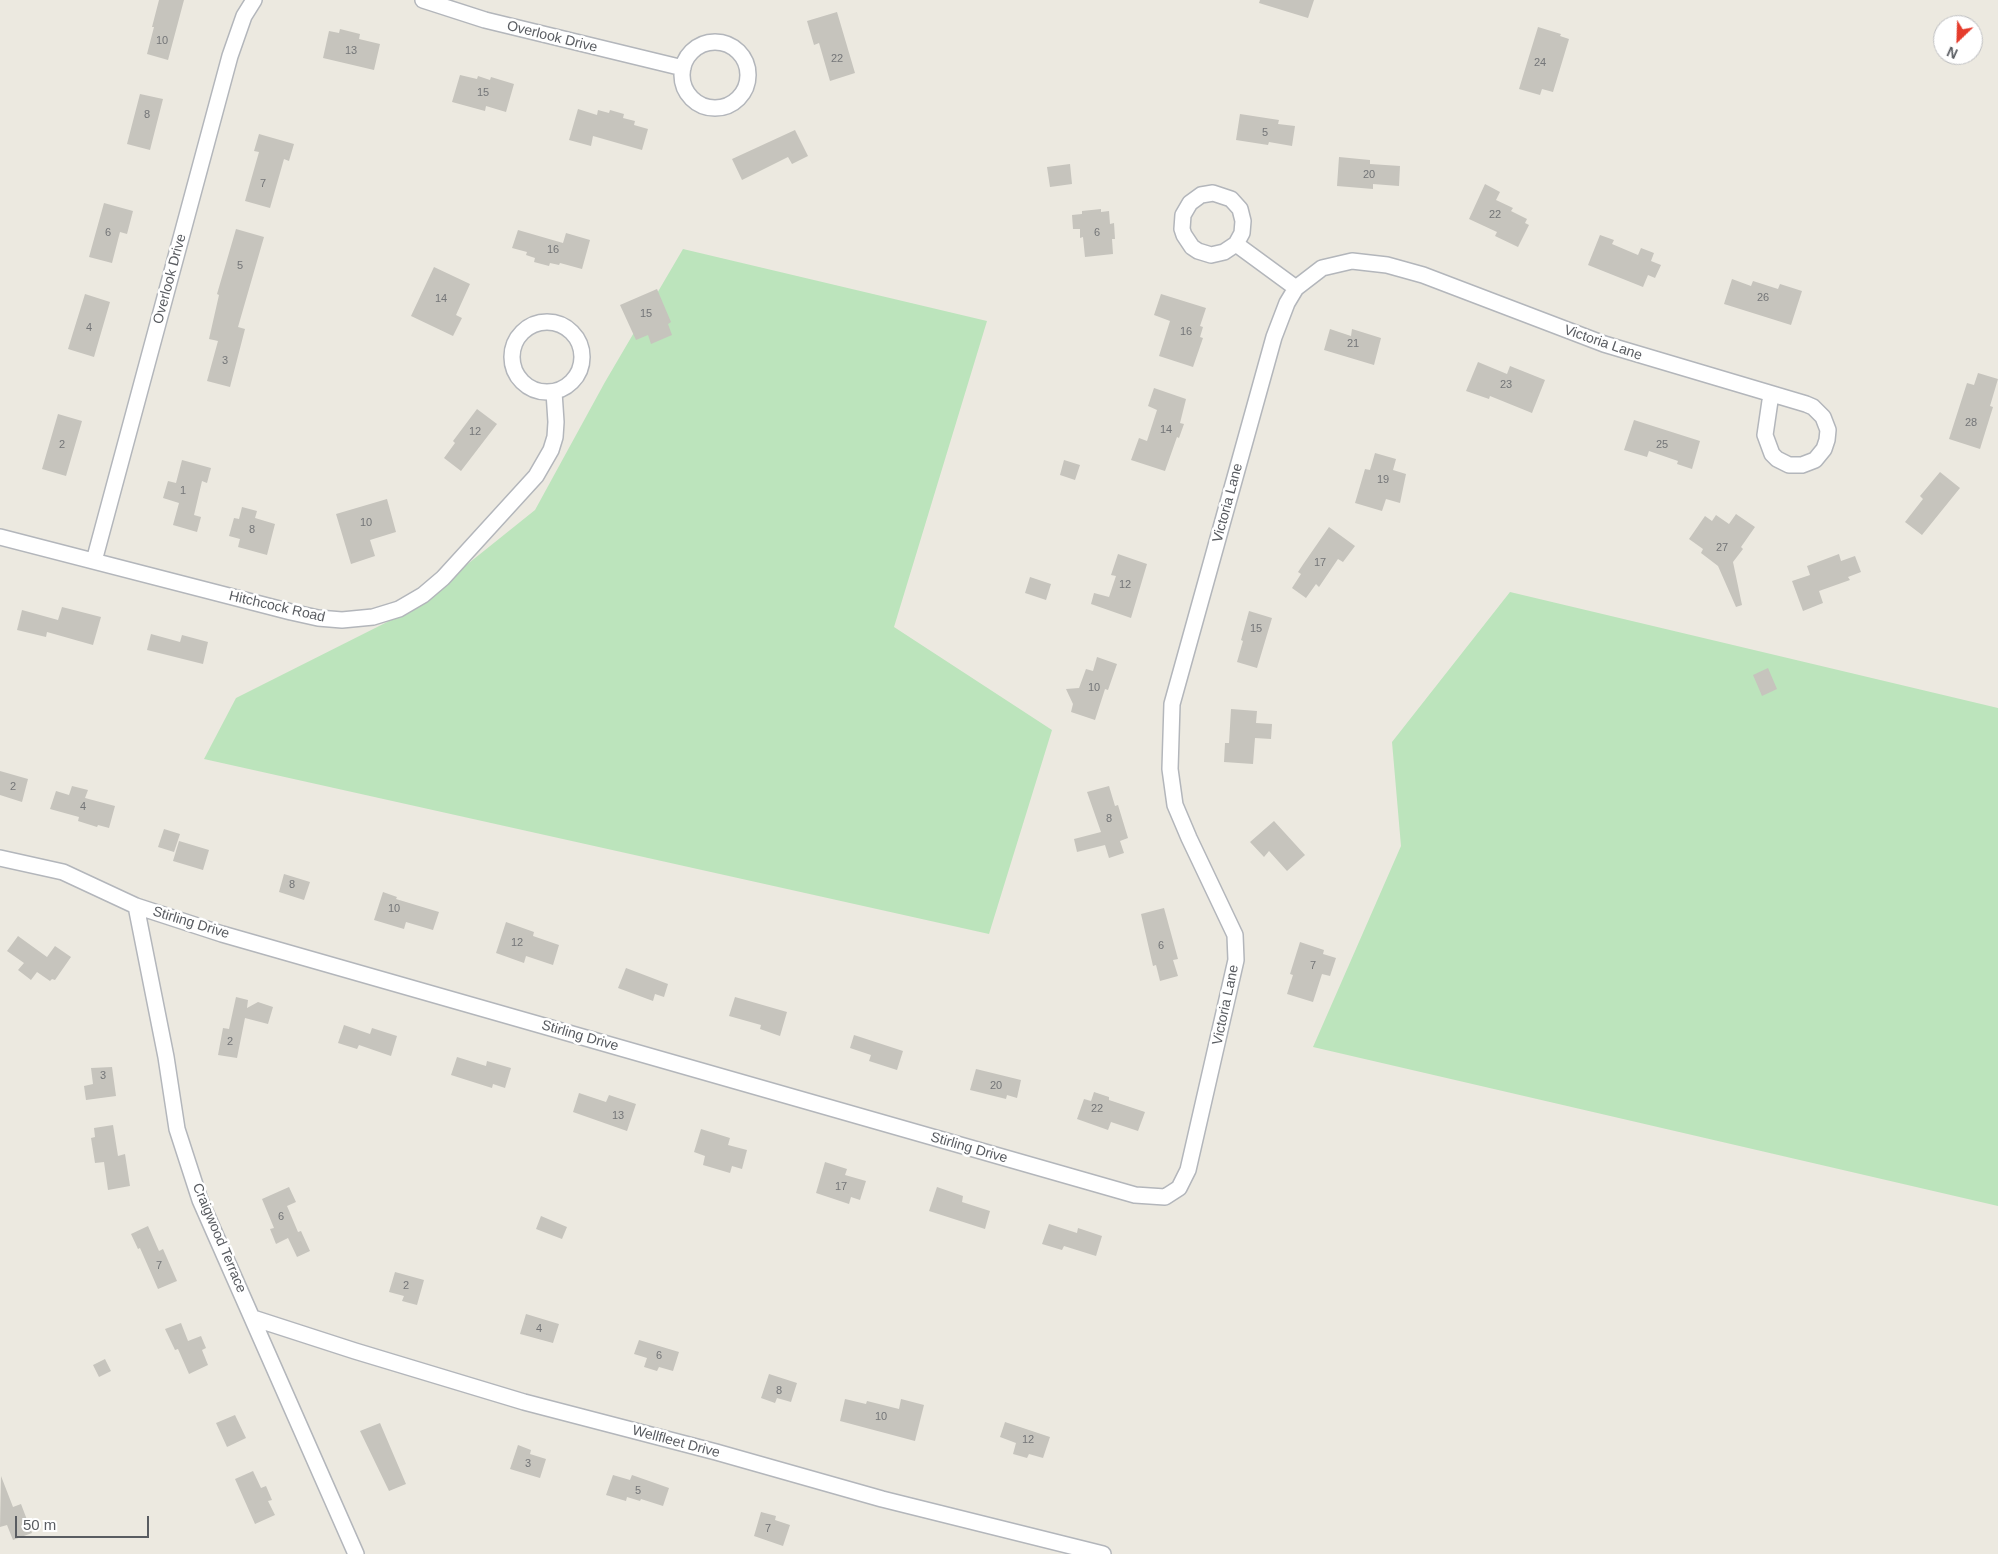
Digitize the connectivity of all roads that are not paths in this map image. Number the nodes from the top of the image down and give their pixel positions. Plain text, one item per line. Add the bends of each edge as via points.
1 (254, 0) edge
2 (423, 0) edge
3 (683, 68) junction
4 (1236, 244) junction
5 (1296, 288) junction
6 (554, 392) junction
7 (1772, 394) junction
8 (0, 536) edge
9 (94, 561) junction
10 (0, 858) edge
11 (136, 906) junction
12 (1165, 1197) joint
13 (253, 1318) junction
14 (356, 1554) edge
15 (1103, 1554) edge

1 - 9 street, Overlook Drive via 244,16 230,56
2 - 3 street, Overlook Drive via 493,22
3 - 3 street via 693,51 705,44 719,43 732,47 742,57 747,69 747,83 735,101 722,107 708,107 690,96 683,83
4 - 4 street via 1218,254 1204,253 1192,246 1184,235 1182,222 1190,203 1201,195 1213,193 1231,199 1240,209 1243,221 1242,233
4 - 5 street
5 - 7 street, Victoria Lane via 1322,268 1339,263 1361,261 1387,265 1423,275 1604,344
5 - 12 street, Victoria Lane via 1274,337 1172,704 1170,769 1175,804 1235,934 1236,960 1188,1170 1179,1188
6 - 6 street via 532,389 520,380 513,367 512,352 518,338 528,327 543,322 565,327 576,338 582,352 578,374 568,386
6 - 9 street, Hitchcock Road via 554,437 551,450 536,476 443,578 399,609 373,617 318,618
7 - 7 street, Victoria Lane via 1765,435 1772,454 1789,465 1815,460 1824,450 1827,440 1828,430 1823,417 1813,407
8 - 9 street, Hitchcock Road
10 - 11 street, Stirling Drive via 63,872
11 - 12 street, Stirling Drive via 222,934 1135,1195
11 - 13 street, Craigwood Terrace via 177,1129 200,1200
13 - 14 street, Craigwood Terrace
13 - 15 street, Wellfleet Drive via 524,1402 882,1499

